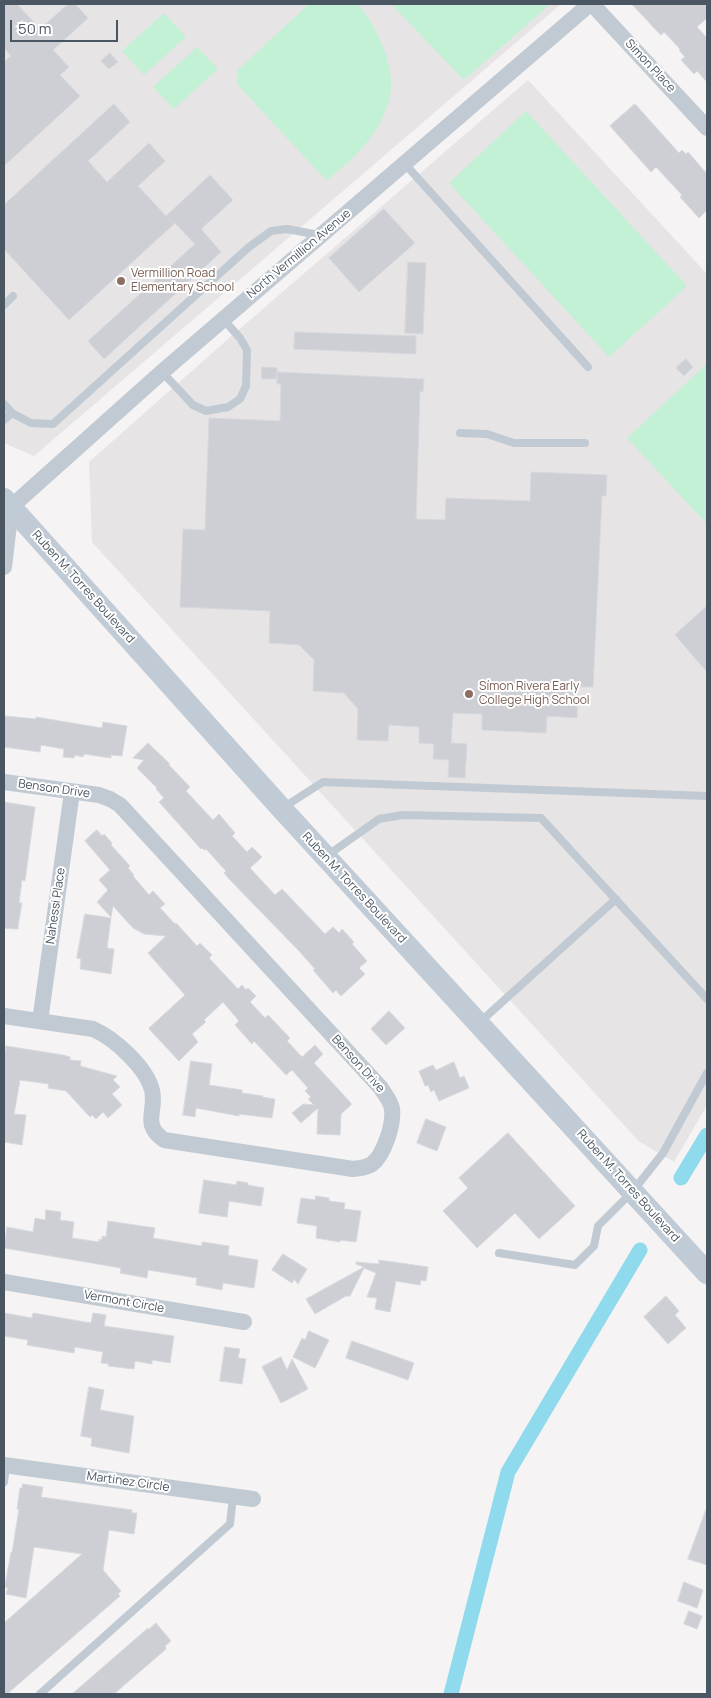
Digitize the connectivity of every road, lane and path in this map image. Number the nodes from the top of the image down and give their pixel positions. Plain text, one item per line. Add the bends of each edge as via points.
1 (591, 4) edge
2 (707, 128) edge
3 (405, 164) junction
4 (321, 236) junction
5 (13, 296) dead end
6 (4, 305) edge
7 (223, 319) junction
8 (588, 367) dead end
9 (162, 372) junction
10 (4, 404) edge
11 (12, 413) junction
12 (4, 420) edge
13 (460, 433) dead end
14 (585, 443) dead end
15 (8, 503) edge
16 (4, 567) edge
17 (4, 782) edge
18 (72, 792) junction
19 (707, 796) edge
20 (281, 808) junction
21 (326, 856) junction
22 (616, 899) junction
23 (707, 999) edge
24 (4, 1016) edge
25 (40, 1021) junction
26 (478, 1023) junction
27 (707, 1073) edge
28 (632, 1191) junction
29 (499, 1253) dead end
30 (707, 1274) edge
31 (4, 1282) edge
32 (244, 1322) dead end
33 (5, 1466) edge
34 (4, 1482) edge
35 (233, 1496) junction
36 (253, 1499) dead end
37 (40, 1694) edge

1 - 2 street, Simon Place
1 - 3 street, North Vermillion Avenue
3 - 4 street, North Vermillion Avenue
3 - 8 lane
4 - 7 street, North Vermillion Avenue
4 - 11 lane via 287,229 271,231 249,247 54,424 31,423
5 - 6 lane
7 - 9 street, North Vermillion Avenue
7 - 9 lane via 247,350 246,386 240,400 228,407 206,411 193,406
9 - 15 street, North Vermillion Avenue
10 - 11 lane
11 - 12 lane
13 - 14 lane via 487,434 514,442
15 - 16 street
15 - 20 main road, Ruben M. Torres Boulevard
17 - 18 street, Benson Drive
18 - 25 street, Nahessi Place
18 - 25 street, Benson Drive via 99,795 120,805 381,1088 392,1108 386,1144 374,1163 353,1169 164,1140 151,1125 153,1092 148,1081 122,1049 105,1034 93,1029
19 - 20 lane via 324,782
20 - 21 main road, Ruben M. Torres Boulevard
21 - 22 lane via 375,822 402,815 541,818
21 - 26 main road, Ruben M. Torres Boulevard
22 - 23 lane
22 - 26 lane
24 - 25 street, Benson Drive
26 - 28 main road, Ruben M. Torres Boulevard
27 - 28 lane via 664,1152
28 - 29 lane via 598,1226 594,1246 575,1265
28 - 30 main road, Ruben M. Torres Boulevard
31 - 32 street, Vermont Circle
33 - 34 lane
33 - 35 street, Martinez Circle
35 - 36 street, Martinez Circle
35 - 37 lane via 230,1524

